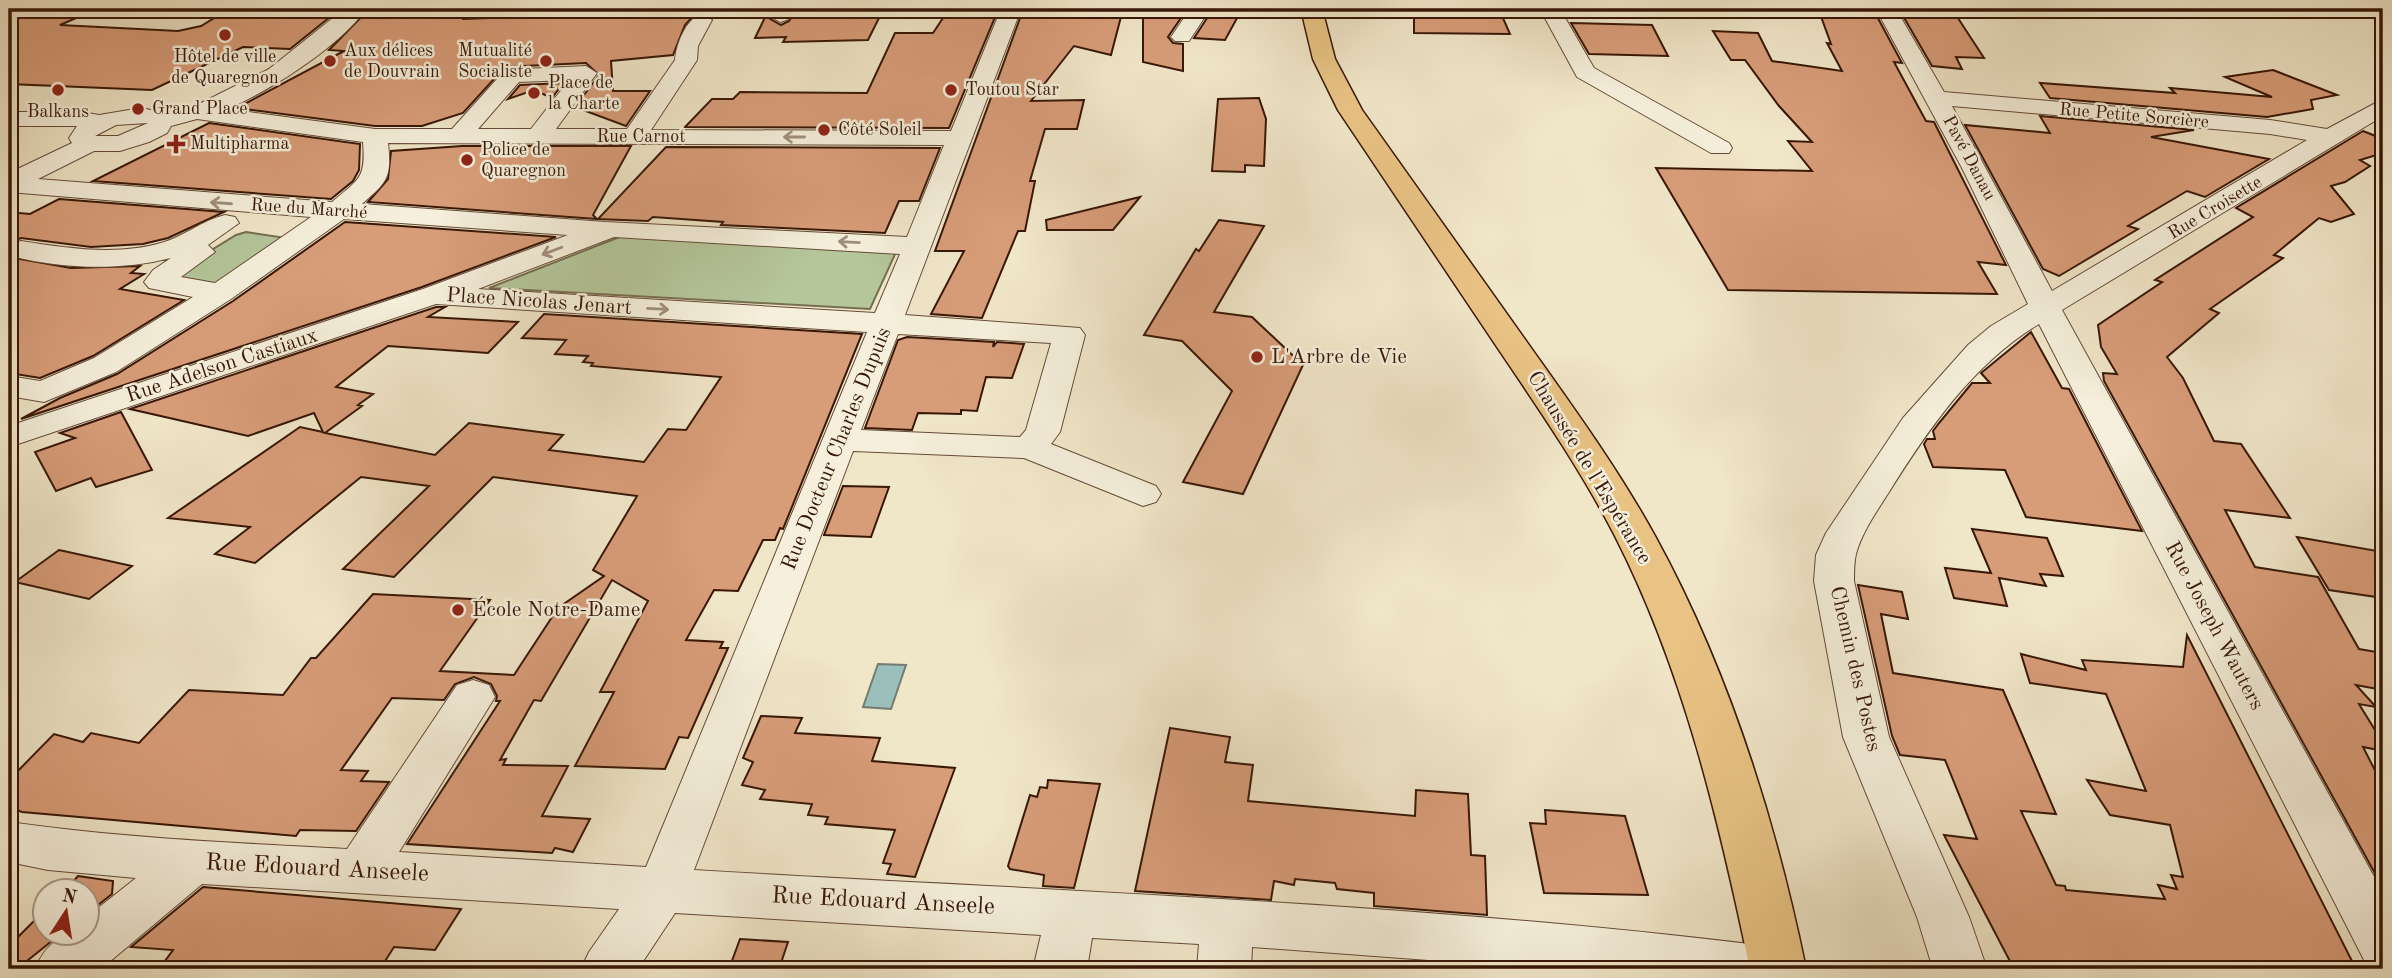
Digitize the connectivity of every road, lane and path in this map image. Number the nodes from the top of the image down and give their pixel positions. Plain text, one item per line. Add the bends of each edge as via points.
1 (356, 9) edge
2 (1012, 9) edge
3 (1200, 9) edge
4 (1311, 9) edge
5 (1550, 9) edge
6 (1886, 9) edge
7 (702, 20) dead end
8 (1182, 37) dead end
9 (531, 52) dead end
10 (513, 75) junction
11 (567, 98) junction
12 (1937, 98) junction
13 (491, 99) junction
14 (2383, 106) edge
15 (197, 112) junction
16 (9, 119) edge
17 (96, 133) junction
18 (375, 136) junction
19 (459, 136) junction
20 (538, 136) junction
21 (634, 136) junction
22 (2331, 137) junction
23 (960, 138) junction
24 (1720, 148) dead end
25 (9, 183) edge
26 (9, 203) edge
27 (338, 211) junction
28 (234, 224) junction
29 (611, 229) junction
30 (306, 231) junction
31 (917, 246) junction
32 (22, 250) dead end
33 (220, 293) junction
34 (434, 295) junction
35 (2046, 309) junction
36 (887, 323) junction
37 (9, 386) edge
38 (44, 392) junction
39 (9, 415) edge
40 (9, 437) edge
41 (840, 440) junction
42 (1029, 448) junction
43 (1143, 494) dead end
44 (473, 697) dead end
45 (9, 842) edge
46 (192, 862) junction
47 (360, 871) junction
48 (662, 889) junction
49 (1071, 913) junction
50 (2383, 943) edge
51 (1225, 946) edge
52 (62, 969) edge
53 (608, 969) edge
54 (1059, 969) edge
55 (1758, 969) edge
56 (1778, 969) edge
57 (1960, 969) edge

1 - 15 street via 304,53 247,92
2 - 23 street, Rue Docteur Charles Dupuis
3 - 8 street
4 - 56 main road, Chaussée de l'Espérance via 1324,59 1350,110 1556,407 1649,564 1721,746
5 - 24 street via 1585,72
6 - 12 street, Pavé Danau
7 - 21 street via 687,46 686,60
9 - 10 street
10 - 11 street via 586,73
10 - 13 street
11 - 13 street
11 - 20 street
12 - 22 street, Rue Petite Sorcière via 2270,127
12 - 35 street, Pavé Danau
13 - 19 street
14 - 22 street, Rue Croisette
15 - 17 street via 162,120 158,128 114,143
15 - 18 street, Rue Carnot
16 - 17 street via 82,119
17 - 25 street
18 - 19 street, Rue Carnot
18 - 27 street via 378,167 374,180
19 - 20 street, Rue Carnot
20 - 21 street, Rue Carnot
23 -> 21 street, Rue Carnot
22 - 35 street, Rue Croisette
23 - 31 street, Rue Docteur Charles Dupuis
27 -> 25 street, Rue du Marché
26 - 28 street, Rue du Marché
27 - 29 street, Rue du Marché
27 - 30 street
28 - 30 street, Rue du Marché
28 - 32 street via 148,255 91,258
28 - 33 street via 159,282
31 -> 29 street, Place Nicolas Jenart
29 -> 34 street, Place Nicolas Jenart
30 - 33 street
31 - 36 street, Rue Docteur Charles Dupuis
33 - 38 street via 105,365
34 -> 36 street, Place Nicolas Jenart
34 - 40 street, Rue Adelson Castiaux
35 - 50 street, Rue Joseph Wauters
35 - 57 street, Chemin des Postes via 1993,340 1954,375 1858,512 1836,555 1838,613 1866,737 1943,917
36 - 41 street, Rue Docteur Charles Dupuis
36 - 42 street, Place Nicolas Jenart via 1069,335 1043,432
37 - 38 street
38 - 39 street
41 - 42 street
41 - 48 street, Rue Docteur Charles Dupuis
42 - 43 street
44 - 47 street
45 - 46 street, Rue Edouard Anseele
46 - 47 street, Rue Edouard Anseele
46 - 52 street
47 - 48 street, Rue Edouard Anseele
48 - 49 street, Rue Edouard Anseele
48 - 53 street, Rue Docteur Charles Dupuis
49 - 51 street, Rue Edouard Anseele
49 - 54 street
51 - 55 street, Rue Edouard Anseele via 1674,958

